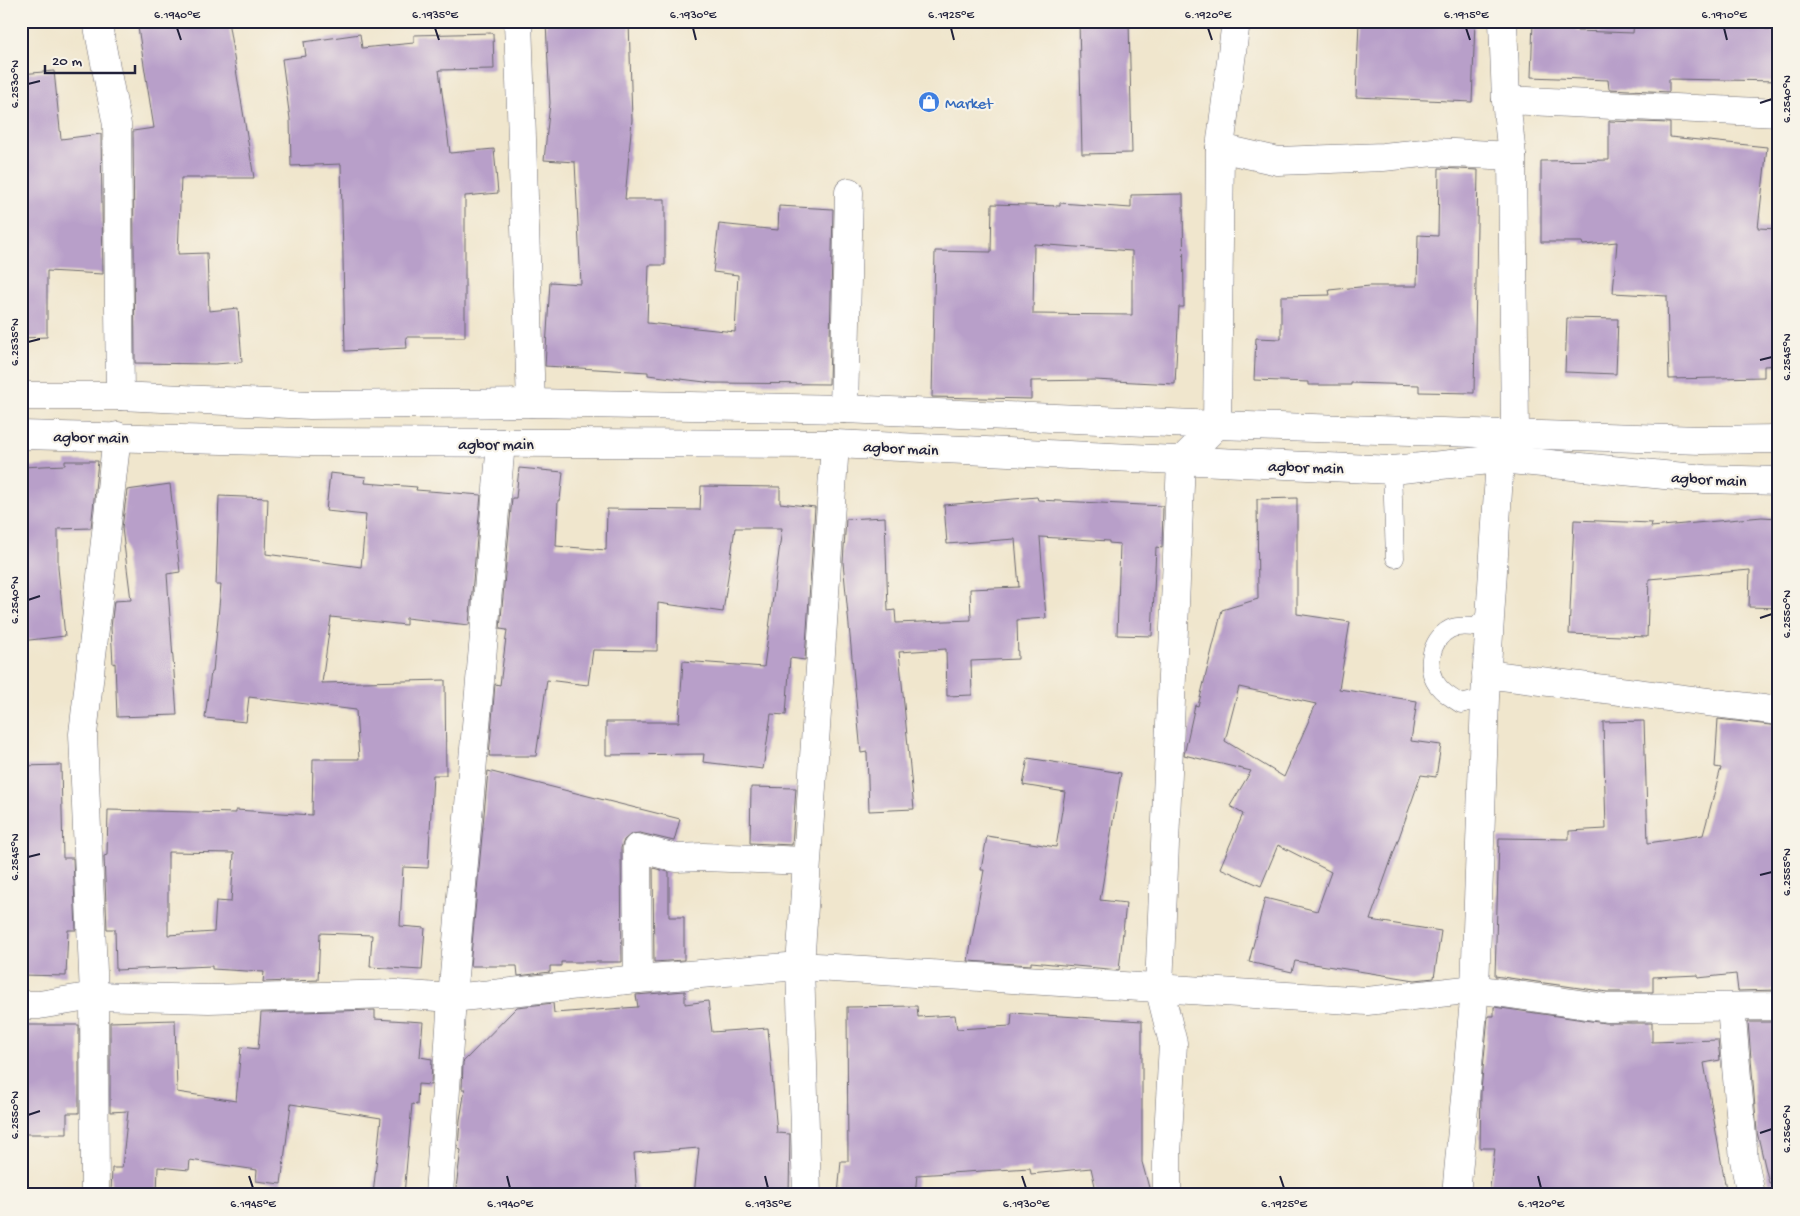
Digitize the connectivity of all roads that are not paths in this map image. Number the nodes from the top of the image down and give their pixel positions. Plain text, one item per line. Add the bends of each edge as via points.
1 (97, 21) edge
2 (518, 21) edge
3 (1236, 21) edge
4 (1503, 21) edge
5 (1506, 100) junction
6 (1779, 113) edge
7 (1220, 148) junction
8 (1512, 156) junction
9 (849, 192) dead end
10 (21, 396) edge
11 (120, 396) junction
12 (531, 403) junction
13 (310, 405) junction
14 (844, 409) junction
15 (1217, 425) junction
16 (1515, 432) junction
17 (21, 434) edge
18 (117, 436) junction
19 (1779, 439) edge
20 (306, 442) junction
21 (501, 443) junction
22 (835, 444) junction
23 (1500, 459) junction
24 (1181, 461) junction
25 (1392, 470) junction
26 (1779, 481) edge
27 (1395, 558) dead end
28 (1490, 611) junction
29 (1485, 686) junction
30 (1779, 711) edge
31 (806, 862) junction
32 (800, 966) junction
33 (638, 979) junction
34 (1159, 987) junction
35 (1475, 989) junction
36 (94, 996) junction
37 (452, 998) junction
38 (21, 1005) edge
39 (1779, 1006) edge
40 (1732, 1007) junction
41 (95, 1195) edge
42 (439, 1195) edge
43 (806, 1195) edge
44 (1168, 1195) edge
45 (1456, 1195) edge
46 (1750, 1195) edge

1 - 11 street via 117,125
2 - 12 street
3 - 7 street
4 - 5 street
5 - 6 street
5 - 8 street
7 - 8 street via 1278,161 1434,152
7 - 15 street
8 - 16 street
9 - 14 street
10 - 11 street
11 - 13 street
12 - 13 street
12 - 14 street
13 - 20 street
14 - 15 street
15 - 16 street
15 - 24 street
16 - 19 street via 1701,440
16 - 23 street
17 - 18 street, agbor main
18 - 20 street, agbor main
18 - 36 street via 83,734
20 - 21 street, agbor main
21 - 22 street, agbor main
21 - 37 street
22 - 24 street, agbor main
22 - 31 street
23 - 25 street, agbor main
23 - 26 street, agbor main via 1705,479
23 - 28 street
24 - 25 street, agbor main
24 - 34 street
25 - 27 lane
28 - 29 street
28 - 29 lane via 1477,627 1459,626 1448,630 1435,644 1429,664 1438,687 1461,704
29 - 30 street
29 - 35 street
31 - 32 street
31 - 33 street via 676,858 637,848
32 - 33 street
32 - 34 street
32 - 43 street
33 - 37 street
34 - 35 street via 1367,1001
34 - 44 street via 1173,1043
35 - 40 street via 1607,1008
35 - 45 street
36 - 37 street via 209,999 395,994
36 - 38 street
36 - 41 street
37 - 42 street
39 - 40 street
40 - 46 street via 1744,1160

